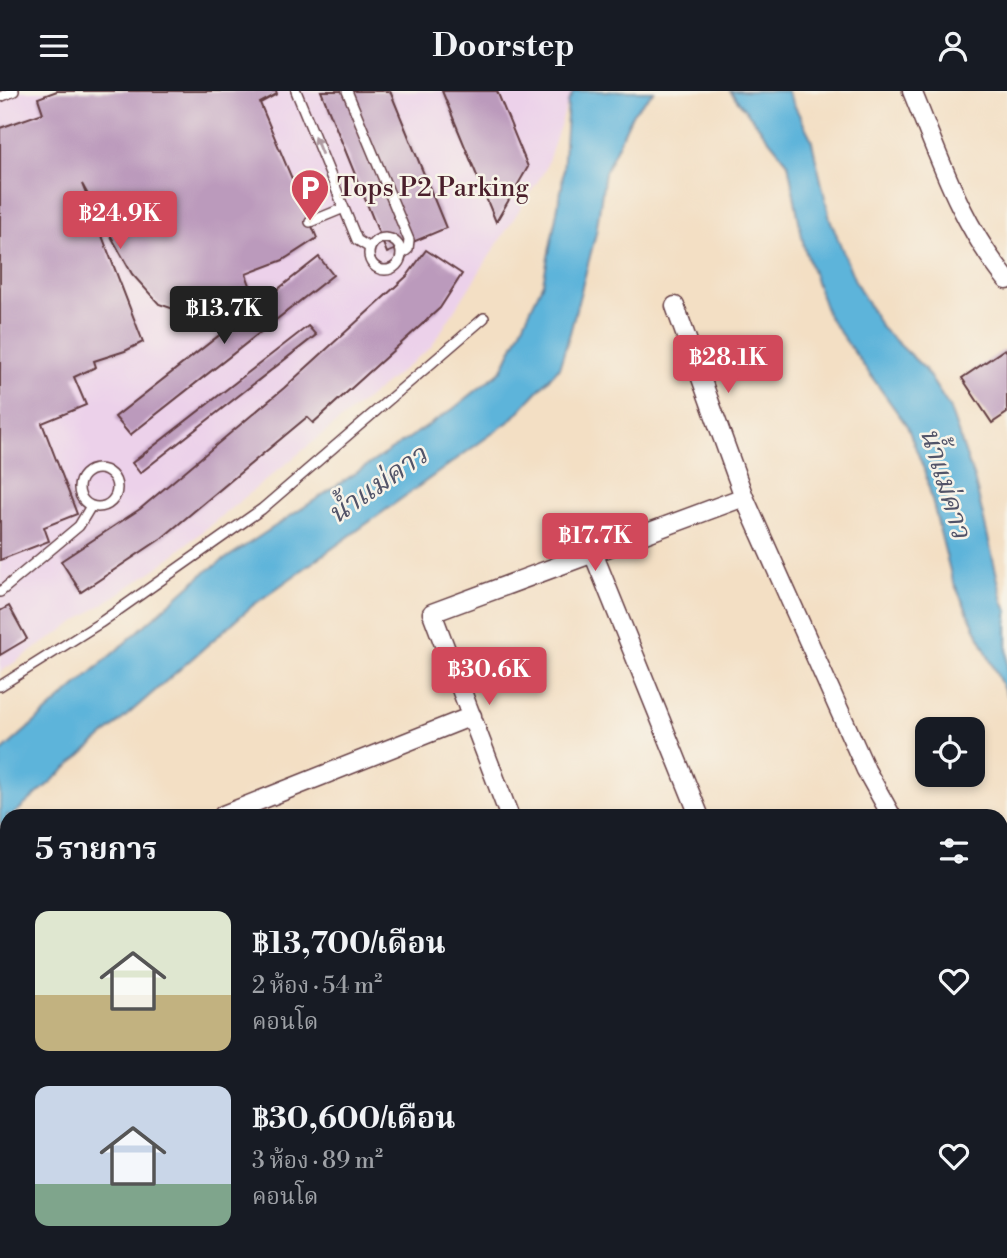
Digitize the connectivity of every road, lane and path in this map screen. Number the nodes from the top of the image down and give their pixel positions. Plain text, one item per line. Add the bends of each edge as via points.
1 (14, 91) edge
2 (296, 91) edge
3 (347, 91) edge
4 (912, 91) edge
5 (0, 97) edge
6 (344, 208) junction
7 (310, 222) dead end
8 (370, 248) junction
9 (402, 254) junction
10 (1007, 280) edge
11 (676, 306) dead end
12 (484, 318) dead end
13 (744, 497) junction
14 (92, 506) junction
15 (593, 553) junction
16 (0, 592) edge
17 (0, 686) edge
18 (472, 716) junction
19 (238, 809) edge
20 (507, 809) edge
21 (697, 809) edge
22 (888, 809) edge

1 - 5 lane
6 -> 2 lane
3 - 9 lane via 409,240
4 - 10 street via 962,215
6 - 7 lane
6 - 8 lane via 357,240
8 - 9 lane via 377,240 388,239
8 - 9 lane via 371,263 384,271 395,267
11 - 13 street
12 - 17 lane via 262,509 100,623
13 - 15 street
13 - 22 street
14 - 14 lane via 80,494 83,477 94,470 108,472 116,481 116,496 104,506
14 - 16 lane via 79,526
15 - 18 street via 432,613
15 - 21 street
18 - 19 street
18 - 20 street

